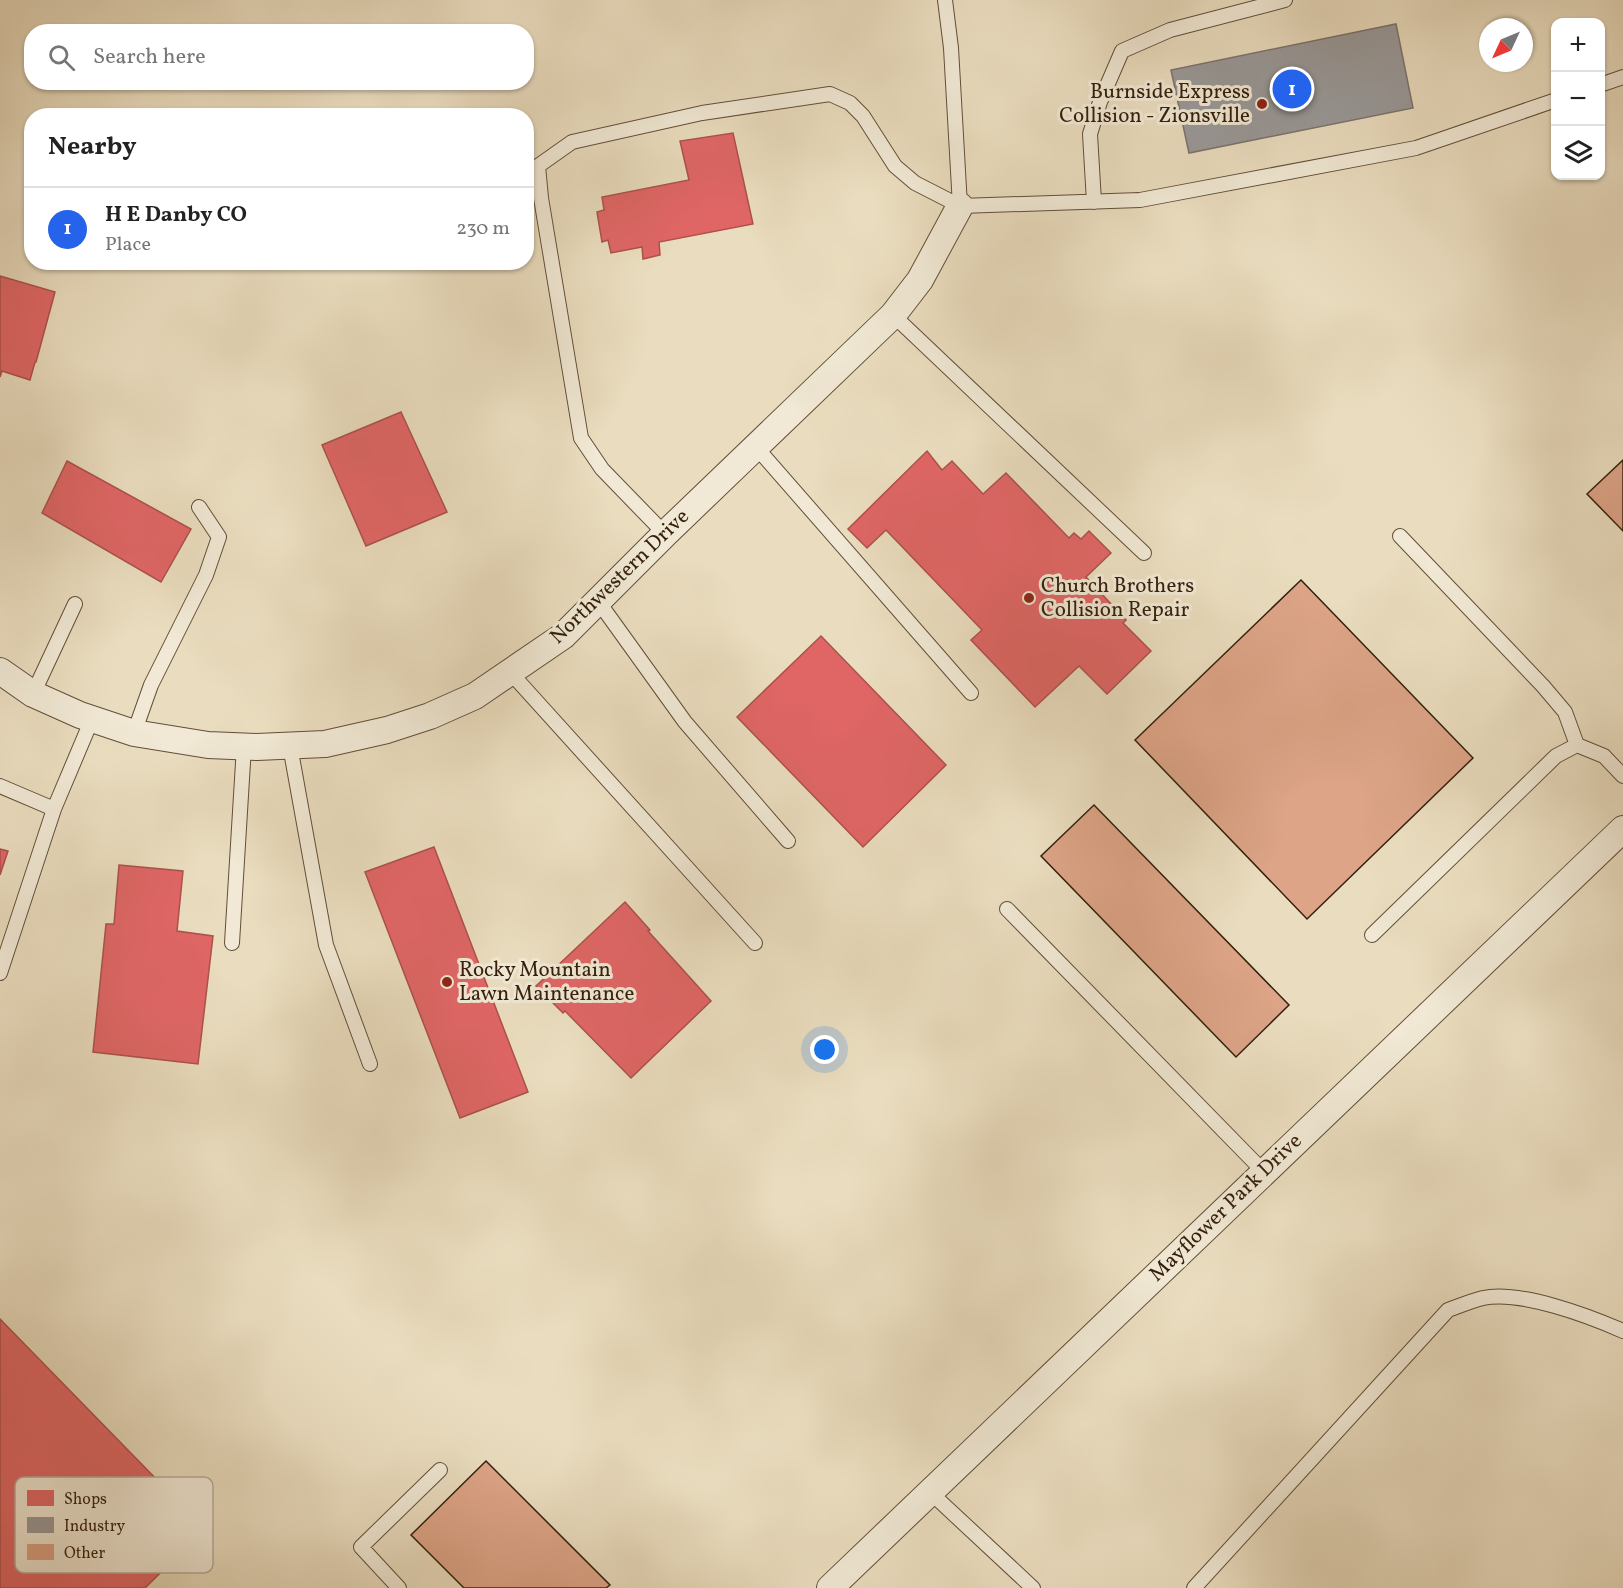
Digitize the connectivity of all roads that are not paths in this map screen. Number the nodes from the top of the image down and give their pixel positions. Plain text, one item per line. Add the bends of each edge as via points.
1 (945, 0) edge
2 (1285, 0) edge
3 (1623, 77) edge
4 (1605, 83) edge
5 (1551, 102) edge
6 (1094, 202) junction
7 (960, 206) junction
8 (893, 315) junction
9 (756, 447) junction
10 (200, 507) dead end
11 (665, 534) junction
12 (1400, 536) dead end
13 (1144, 553) dead end
14 (598, 601) junction
15 (75, 604) dead end
16 (0, 671) edge
17 (510, 672) junction
18 (971, 693) dead end
19 (33, 694) junction
20 (92, 719) junction
21 (134, 733) junction
22 (1577, 745) junction
23 (244, 746) junction
24 (290, 746) junction
25 (1623, 776) edge
26 (0, 786) edge
27 (54, 809) junction
28 (1623, 829) edge
29 (788, 841) dead end
30 (1007, 909) dead end
31 (1372, 935) dead end
32 (232, 943) dead end
33 (755, 943) dead end
34 (0, 973) edge
35 (370, 1064) dead end
36 (1264, 1172) junction
37 (1623, 1331) edge
38 (440, 1470) dead end
39 (930, 1492) junction
40 (399, 1588) edge
41 (830, 1588) edge
42 (1033, 1588) edge
43 (1194, 1588) edge

1 - 7 lane
2 - 6 lane via 1170,30 1122,51 1090,134
3 - 4 lane
5 - 6 lane via 1416,148 1140,200
6 - 7 lane
7 - 8 street, Northwestern Drive via 920,280
7 - 11 lane via 915,183 895,166 863,116 850,103 830,94 702,113 572,142 538,166 581,438 602,469
8 - 9 street, Northwestern Drive
8 - 13 lane
9 - 11 street, Northwestern Drive
9 - 18 lane
10 - 21 lane via 219,537 206,575 151,685
11 - 14 street, Northwestern Drive
12 - 22 lane via 1543,686 1564,712
14 - 17 street, Northwestern Drive via 563,636
14 - 29 lane via 685,722
15 - 19 lane
16 - 19 street, Northwestern Drive
17 - 24 street, Northwestern Drive via 475,696 430,716 325,744
17 - 33 lane
19 - 20 street, Northwestern Drive
20 - 21 street, Northwestern Drive
20 - 27 lane
21 - 23 street, Northwestern Drive via 208,745
22 - 25 lane via 1604,756
22 - 31 lane via 1556,756
23 - 24 street, Northwestern Drive
23 - 32 lane
24 - 35 lane via 326,945
26 - 27 lane
27 - 34 lane
28 - 36 street, Mayflower Park Drive
30 - 36 lane
36 - 39 street, Mayflower Park Drive
37 - 43 lane via 1594,1318 1522,1298 1485,1298 1448,1310
38 - 40 lane via 361,1547
39 - 41 street, Mayflower Park Drive
39 - 42 lane

